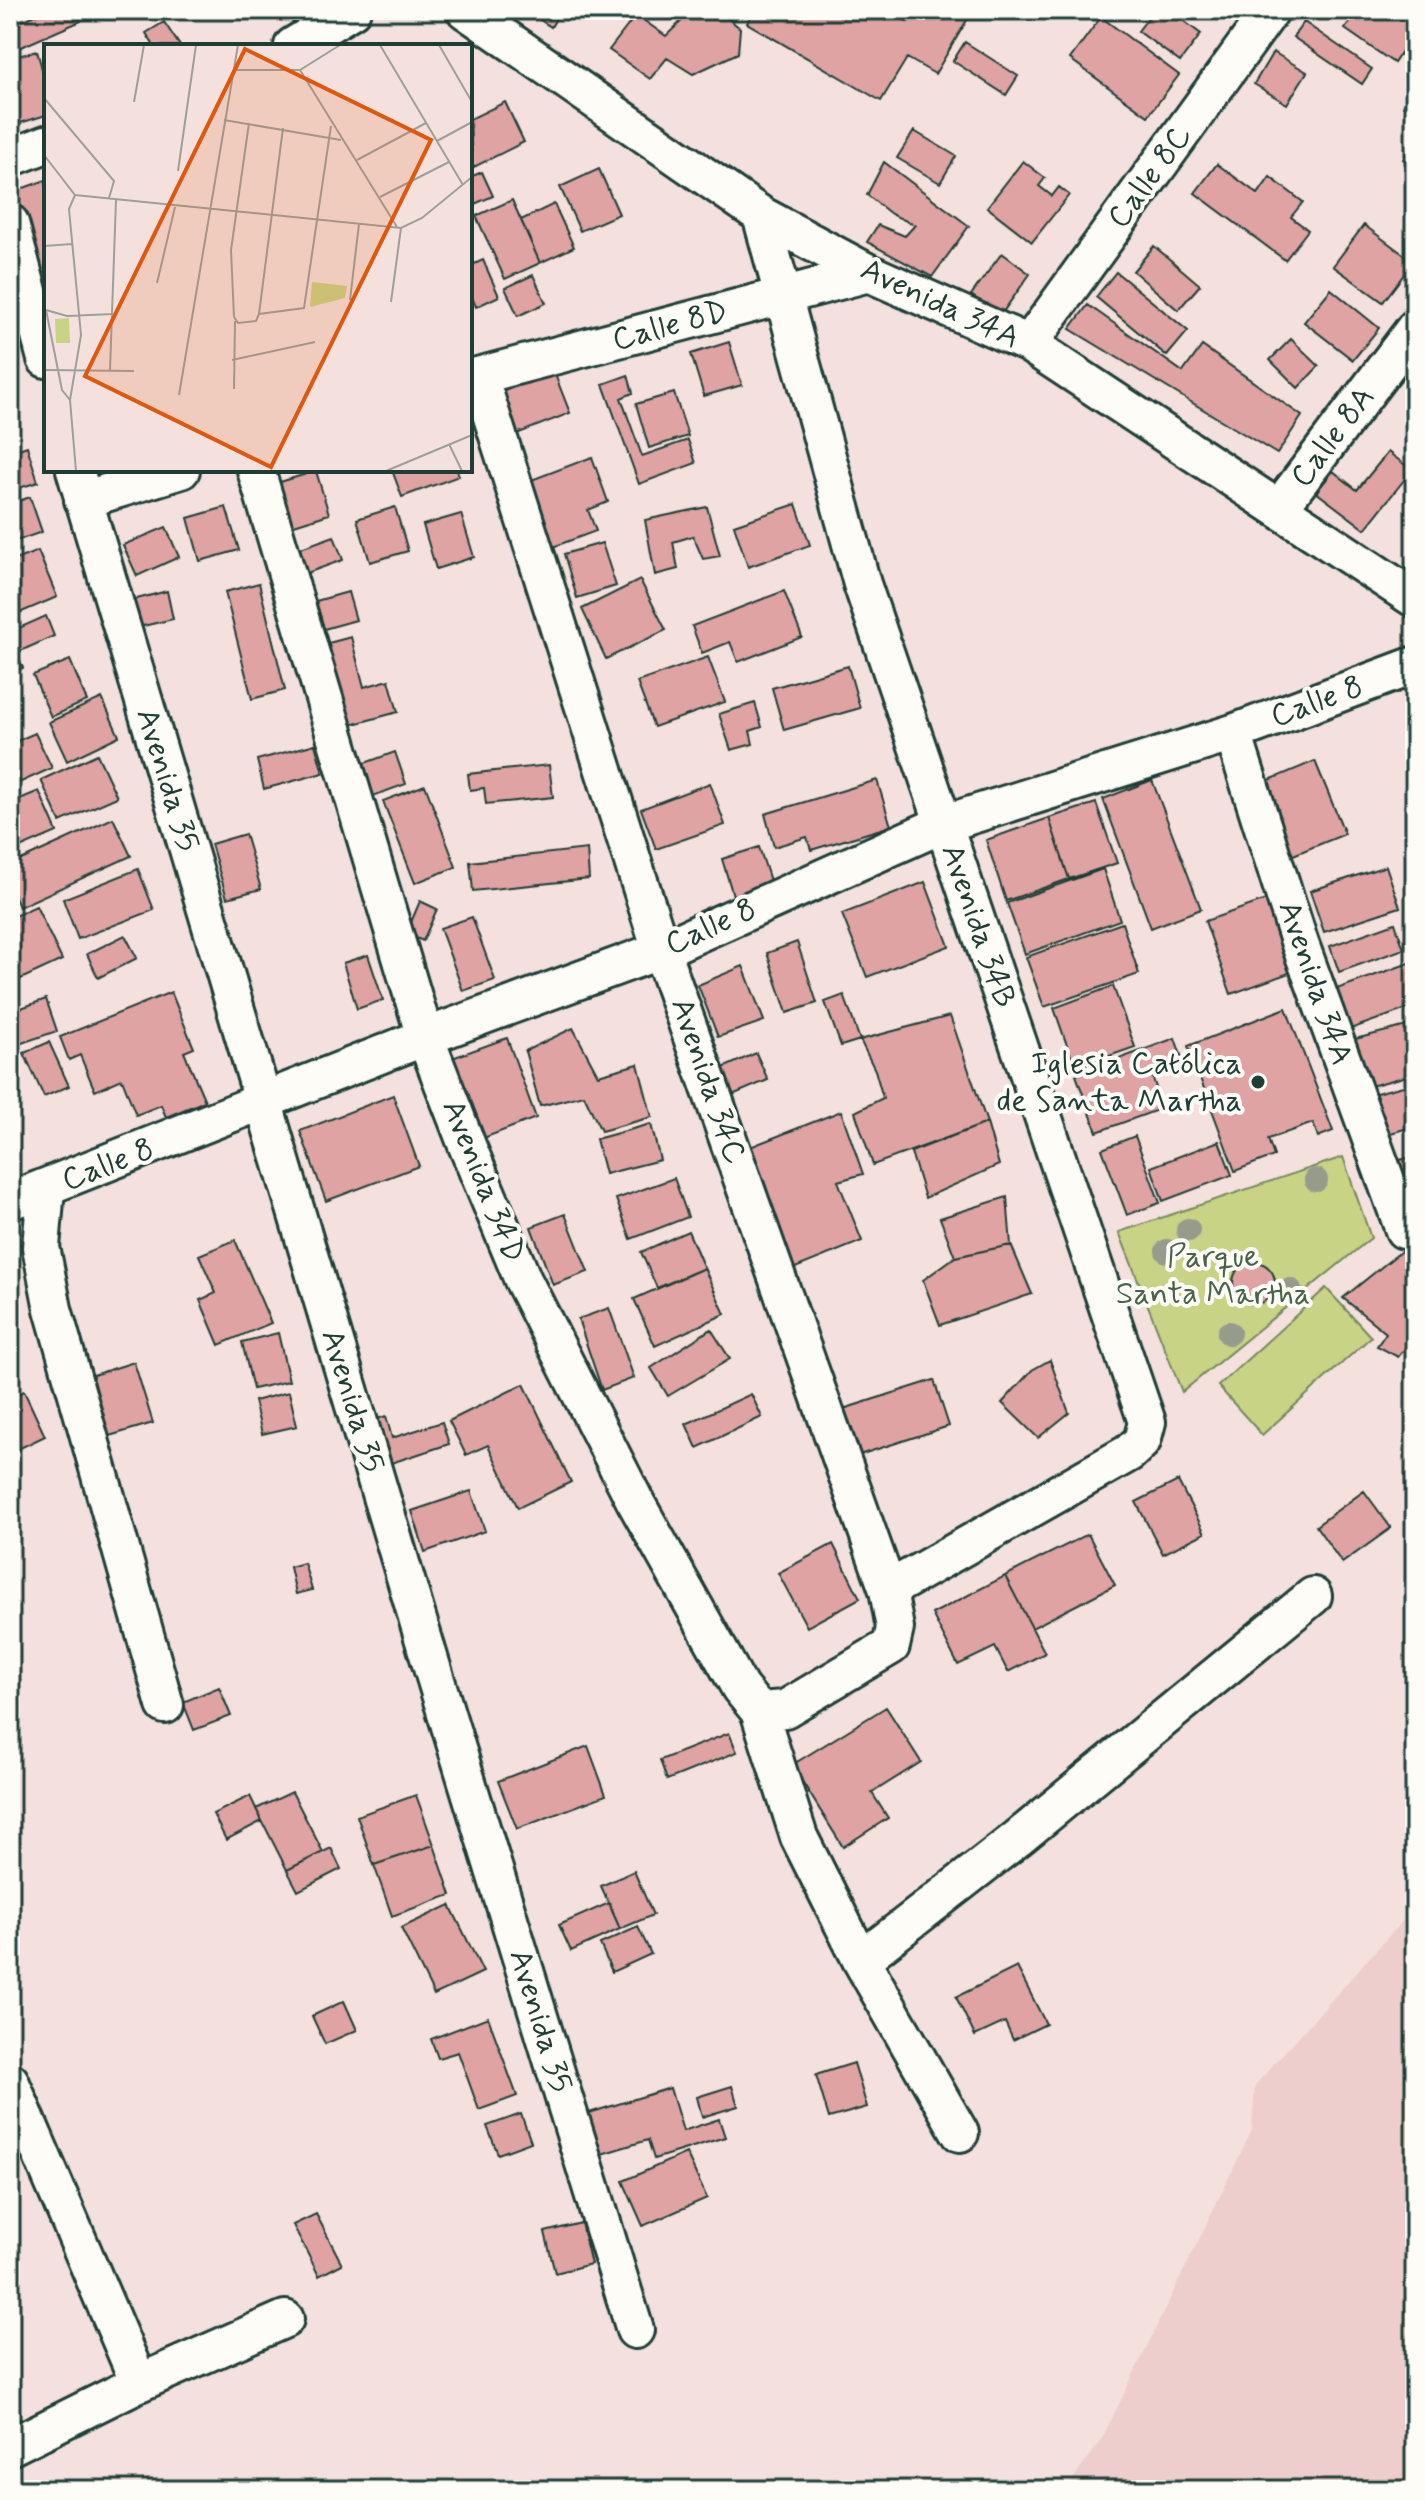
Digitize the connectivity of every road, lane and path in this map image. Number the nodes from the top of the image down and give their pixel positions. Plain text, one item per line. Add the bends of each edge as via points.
1 (352, 10) edge
2 (465, 10) edge
3 (1271, 10) edge
4 (296, 44) edge
5 (44, 145) edge
6 (10, 158) edge
7 (761, 215) junction
8 (10, 223) edge
9 (869, 273) junction
10 (781, 297) junction
11 (1415, 328) edge
12 (1029, 344) junction
13 (44, 351) edge
14 (474, 377) edge
15 (167, 472) edge
16 (257, 472) edge
17 (79, 485) edge
18 (1280, 507) junction
19 (1415, 599) edge
20 (1415, 665) edge
21 (1233, 733) junction
22 (943, 824) junction
23 (661, 950) junction
24 (425, 1037) junction
25 (263, 1104) junction
26 (46, 1189) junction
27 (10, 1201) edge
28 (1404, 1230) dead end
29 (888, 1590) junction
30 (1313, 1596) dead end
31 (165, 1705) dead end
32 (759, 1711) junction
33 (861, 1960) junction
34 (10, 2081) edge
35 (960, 2133) dead end
36 (285, 2319) dead end
37 (635, 2330) dead end
38 (139, 2383) junction
39 (10, 2447) edge

1 - 4 street
2 - 7 street, Avenida 34A
3 - 12 street, Calle 8C
5 - 6 street
7 - 9 street, Avenida 34A
7 - 10 street, Avenida 34B
8 - 13 street
9 - 10 street, Calle 8D
9 - 12 street, Avenida 34A
10 - 14 street, Calle 8D
10 - 22 street, Avenida 34B via 862,584
11 - 18 street, Calle 8A
12 - 18 street, Avenida 34A
14 - 23 street, Avenida 34C
15 - 17 street
16 - 24 street, Avenida 34D
17 - 25 street, Avenida 35
18 - 19 street, Avenida 34A
20 - 21 street, Calle 8
21 - 22 street, Calle 8
21 - 28 street, Avenida 34A via 1300,944
22 - 23 street, Calle 8
22 - 29 street, Avenida 34B via 1147,1422 1142,1441 1129,1453
23 - 24 street, Calle 8
23 - 29 street, Avenida 34C
24 - 25 street, Calle 8
24 - 32 street, Avenida 34D via 523,1280 635,1501 740,1688
25 - 26 street, Calle 8
25 - 37 street, Avenida 35
26 - 27 street, Calle 8
26 - 31 street via 41,1247 53,1309
29 - 32 street, Avenida 34C via 895,1628 891,1646 785,1709
30 - 33 street
32 - 33 street, Avenida 34D via 799,1837
33 - 35 street, Avenida 34D
34 - 38 street
36 - 38 street
38 - 39 street

